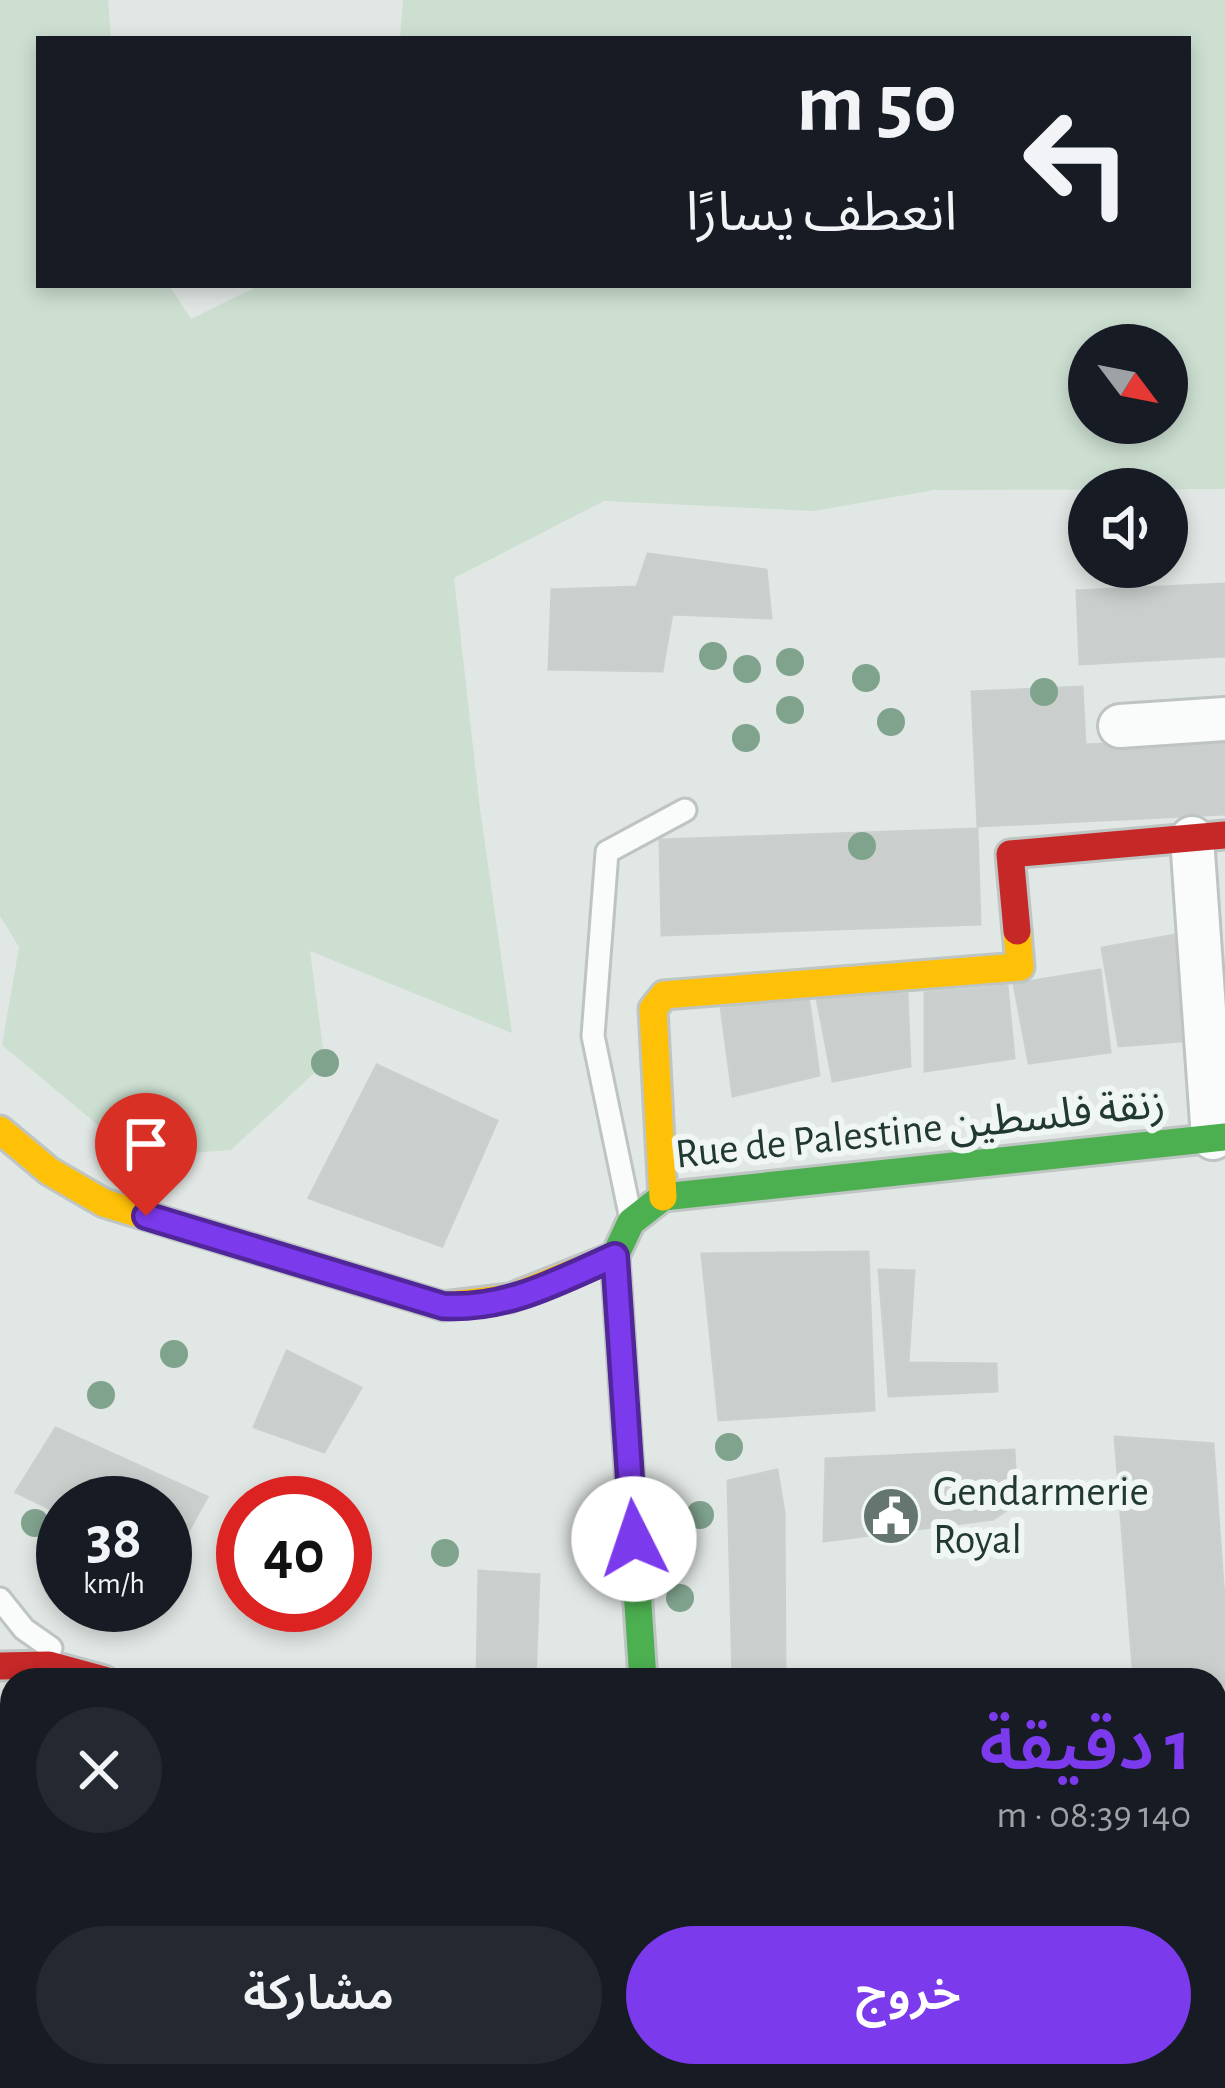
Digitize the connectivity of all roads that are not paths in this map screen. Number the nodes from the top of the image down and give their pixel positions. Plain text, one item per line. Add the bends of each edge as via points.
1 (1225, 719) edge
2 (1120, 726) dead end
3 (685, 810) dead end
4 (1209, 836) edge
5 (0, 1130) edge
6 (1221, 1140) edge
7 (663, 1197) junction
8 (632, 1222) junction
9 (615, 1256) junction
10 (0, 1599) edge
11 (0, 1666) edge
12 (61, 1668) edge
13 (82, 1668) edge
14 (642, 1668) edge

1 - 2 street
3 - 8 lane via 607,852 593,1036
4 - 6 street
4 - 7 street via 1010,854 1021,967 664,995 653,1009
5 - 9 street via 62,1182 104,1203 443,1306 512,1301
6 - 7 street, Rue de Palestine زنقة فلسطين
7 - 8 street, Rue de Palestine زنقة فلسطين
8 - 9 street
9 - 14 street
10 - 13 lane via 24,1629
11 - 12 street

